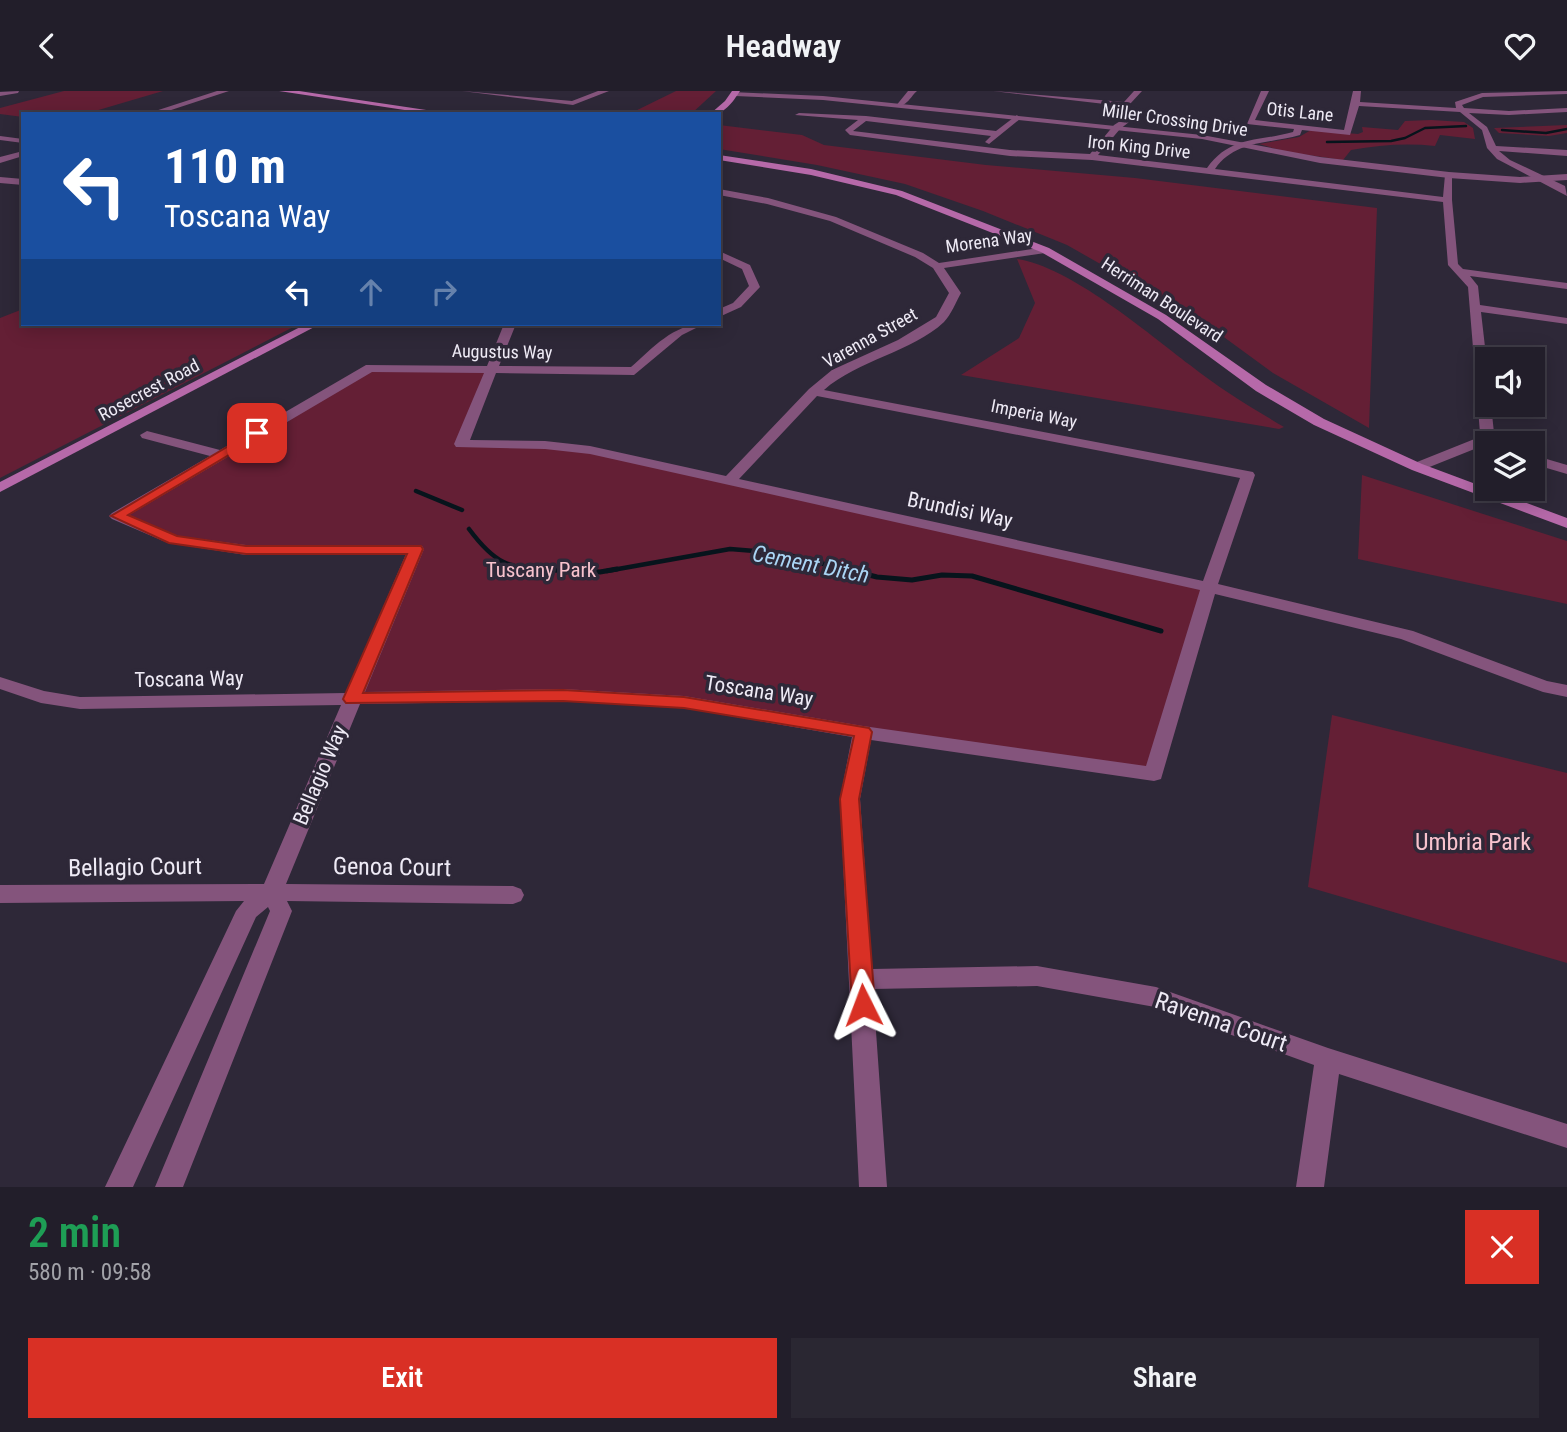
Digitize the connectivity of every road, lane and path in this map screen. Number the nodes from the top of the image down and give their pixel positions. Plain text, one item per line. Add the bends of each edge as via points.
1 (15, 91) edge
2 (225, 91) edge
3 (283, 91) edge
4 (466, 91) edge
5 (605, 91) edge
6 (997, 91) edge
7 (1138, 91) edge
8 (1265, 91) edge
9 (1357, 91) edge
10 (1502, 92) edge
11 (1567, 92) edge
12 (735, 93) edge
13 (911, 93) edge
14 (0, 94) edge
15 (1126, 104) junction
16 (1356, 104) junction
17 (894, 105) junction
18 (1461, 110) junction
19 (1567, 110) edge
20 (157, 112) edge
21 (435, 112) edge
22 (716, 112) edge
23 (799, 115) dead end
24 (1017, 117) junction
25 (866, 118) junction
26 (1117, 127) junction
27 (1298, 128) junction
28 (998, 134) junction
29 (0, 138) edge
30 (21, 141) edge
31 (1242, 144) junction
32 (1492, 148) junction
33 (981, 150) junction
34 (1567, 153) edge
35 (21, 154) edge
36 (721, 157) edge
37 (1092, 157) junction
38 (0, 160) edge
39 (1209, 171) junction
40 (1449, 175) junction
41 (1567, 177) edge
42 (1539, 179) junction
43 (0, 180) edge
44 (21, 182) edge
45 (721, 192) edge
46 (1567, 193) edge
47 (1447, 200) junction
48 (1045, 250) junction
49 (721, 255) edge
50 (937, 266) junction
51 (1460, 272) junction
52 (1567, 286) edge
53 (1475, 308) junction
54 (721, 313) edge
55 (1567, 321) edge
56 (310, 326) edge
57 (509, 326) edge
58 (694, 326) edge
59 (370, 368) joint
60 (490, 370) junction
61 (814, 392) junction
62 (1487, 431) edge
63 (147, 435) dead end
64 (1475, 446) edge
65 (220, 454) junction
66 (1545, 463) edge
67 (1417, 467) junction
68 (1567, 470) edge
69 (1248, 474) joint
70 (730, 480) junction
71 (0, 488) edge
72 (1567, 523) edge
73 (1209, 587) junction
74 (0, 683) edge
75 (1567, 691) edge
76 (352, 699) junction
77 (863, 732) junction
78 (271, 892) junction
79 (0, 894) edge
80 (513, 895) dead end
81 (862, 979) junction
82 (1328, 1059) junction
83 (1567, 1136) edge
84 (119, 1187) edge
85 (169, 1187) edge
86 (873, 1187) edge
87 (1310, 1187) edge

1 - 14 street
2 - 20 street
3 - 21 main road
4 - 5 street via 573,103
6 - 15 street
7 - 15 street
8 - 27 street, Otis Lane via 1250,123
9 - 16 street
10 - 11 street
10 - 18 street via 1467,98 1458,104
12 - 17 street, Miller Crossing Drive
12 - 22 main road
13 - 17 street
15 - 26 street via 1129,119
16 - 18 street
16 - 27 street, Otis Lane via 1347,133
17 - 24 street, Miller Crossing Drive
18 - 19 street
18 - 32 street via 1487,131
23 - 25 street
24 - 26 street, Miller Crossing Drive
24 - 28 street
25 - 28 street
25 - 33 street, Iron King Drive via 850,133
26 - 31 street, Miller Crossing Drive
26 - 37 street
27 - 31 street via 1286,137
28 - 33 street
29 - 30 street
31 - 39 street via 1222,152
31 - 40 street, Miller Crossing Drive via 1320,160
32 - 34 street
32 - 42 street via 1499,157
33 - 37 street, Iron King Drive
35 - 38 street
36 - 48 main road, Herriman Boulevard via 899,193
37 - 39 street, Iron King Drive
39 - 47 street, Iron King Drive
40 - 42 street, Miller Crossing Drive
40 - 47 street
41 - 42 street, Miller Crossing Drive
42 - 46 street
43 - 44 street
45 - 50 street via 833,219
47 - 51 street via 1453,265
48 - 50 street, Morena Way
48 - 67 main road, Herriman Boulevard via 1162,317 1261,388 1319,422
49 - 54 street via 746,267 755,287
50 - 61 street, Varenna Street via 955,293 940,319 902,343 836,373
51 - 52 street
51 - 53 street via 1473,286
53 - 55 street
53 - 62 street
56 - 71 main road, Rosecrest Road
57 - 60 street, Brundisi Way
58 - 60 street, Augustus Way via 678,333 634,371
59 - 60 street, Augustus Way
59 - 65 street, Bellagio Way
60 - 70 street, Brundisi Way via 461,444 590,450
61 - 69 street, Imperia Way
61 - 70 street, Varenna Street
63 - 65 street
64 - 67 street
65 - 76 street, Bellagio Way via 117,516 174,540 246,550 416,549
66 - 68 street
67 - 72 main road, Herriman Boulevard
69 - 73 street, Toscana Way
70 - 73 street, Brundisi Way
73 - 75 street, Brundisi Way via 1407,635
73 - 77 street, Toscana Way via 1154,774
74 - 76 street, Toscana Way via 41,697 80,703
76 - 77 street, Toscana Way via 563,695 684,702
76 - 78 street, Bellagio Way
77 - 81 street via 850,799
78 - 79 street, Bellagio Court
78 - 80 street, Genoa Court
78 - 84 street, Bellagio Way via 247,911
78 - 85 street via 281,911
81 - 82 street, Ravenna Court via 1037,976 1156,997
81 - 86 street
82 - 83 street, Ravenna Court
82 - 87 street

